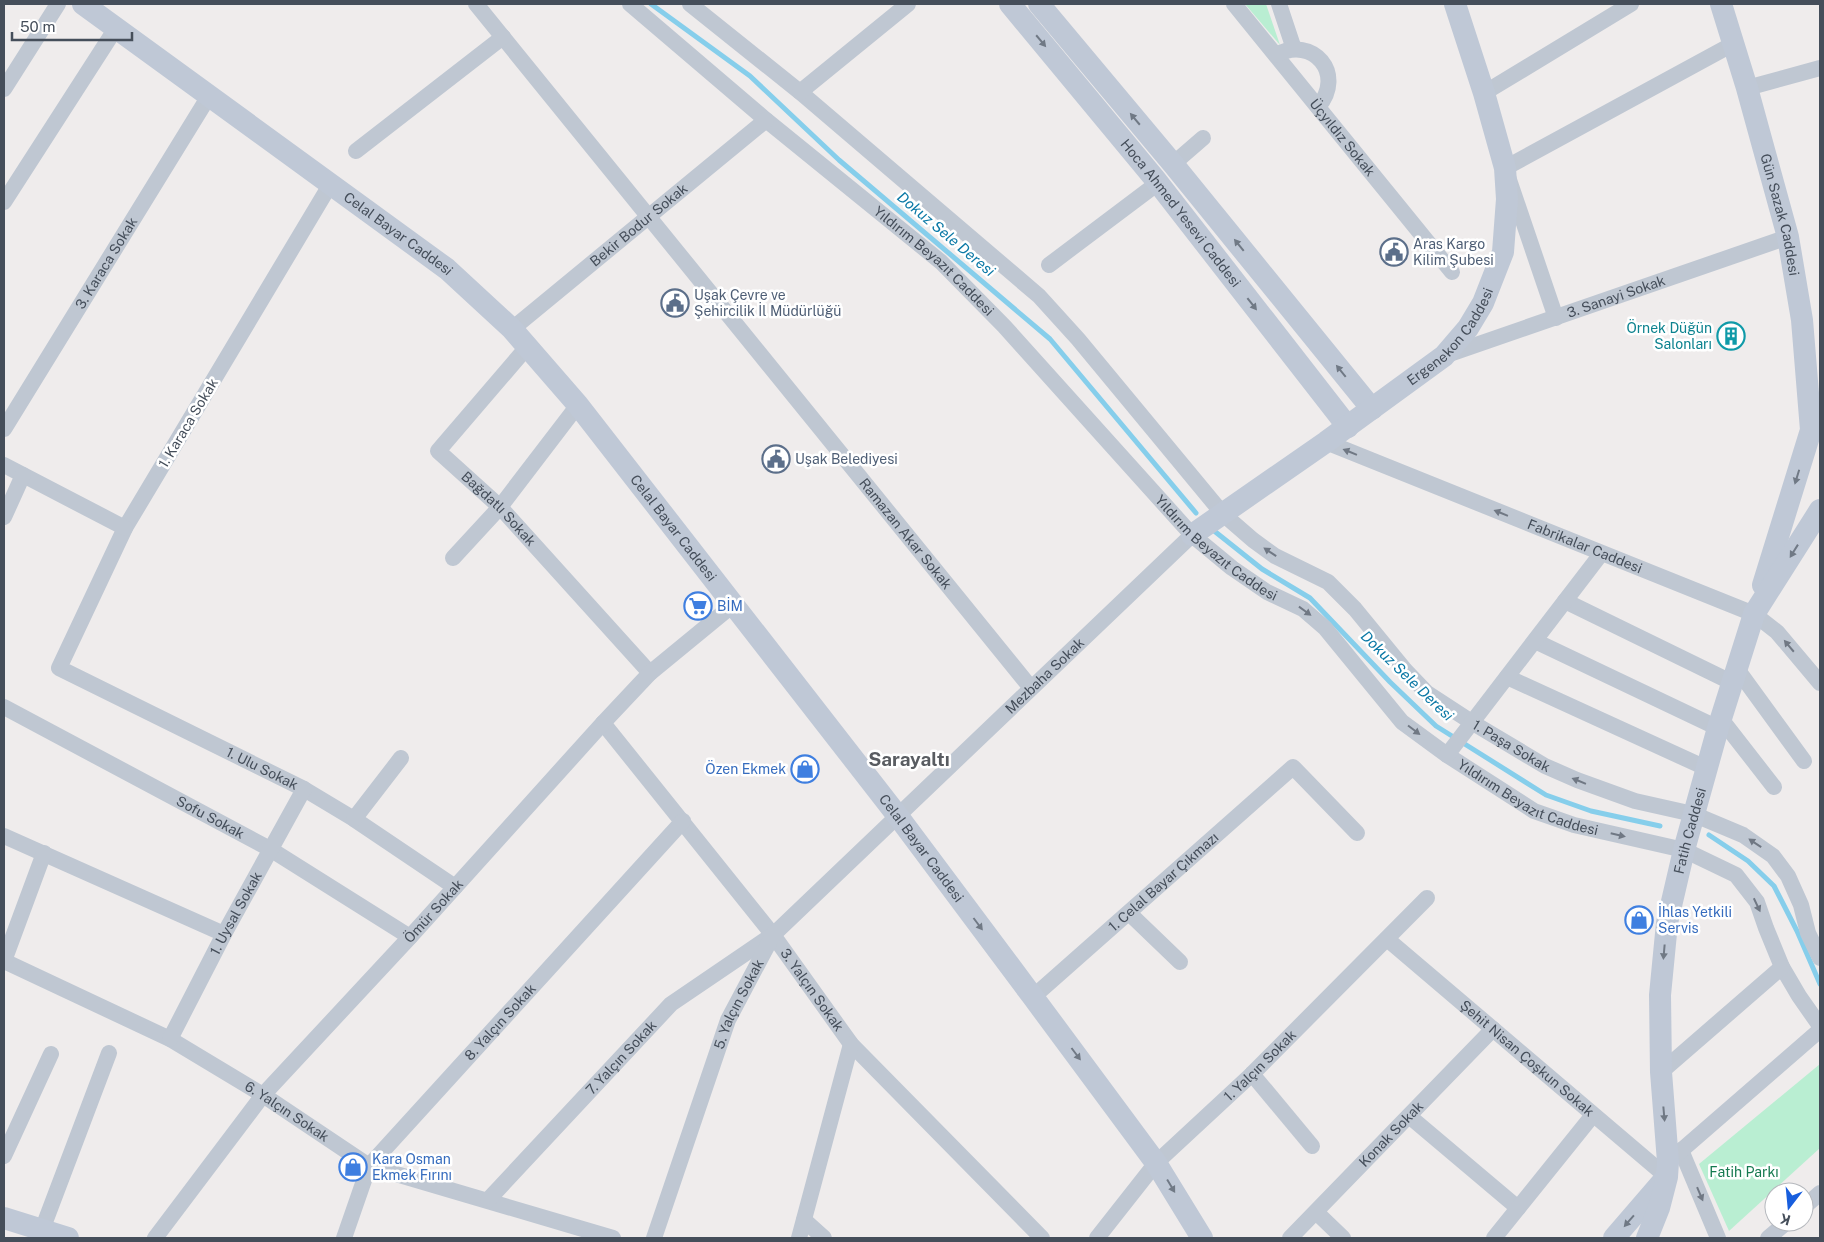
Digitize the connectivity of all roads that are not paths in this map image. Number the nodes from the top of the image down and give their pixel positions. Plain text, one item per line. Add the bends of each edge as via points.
1 (58, 4) edge
2 (85, 4) edge
3 (476, 4) edge
4 (630, 4) edge
5 (690, 4) edge
6 (908, 4) edge
7 (1010, 4) edge
8 (1039, 4) edge
9 (1234, 4) edge
10 (1278, 4) edge
11 (1455, 4) edge
12 (1632, 4) edge
13 (1721, 4) edge
14 (116, 28) junction
15 (503, 37) junction
16 (1733, 44) junction
17 (1294, 48) junction
18 (1276, 55) junction
19 (1820, 68) edge
20 (1747, 88) junction
21 (4, 89) edge
22 (800, 92) junction
23 (1484, 93) junction
24 (209, 96) junction
25 (1318, 107) junction
26 (766, 120) junction
27 (1204, 138) dead end
28 (356, 151) dead end
29 (1173, 164) junction
30 (1504, 168) junction
31 (1158, 183) junction
32 (330, 185) junction
33 (4, 202) edge
34 (648, 217) junction
35 (1788, 237) junction
36 (1049, 265) dead end
37 (1452, 272) dead end
38 (1556, 318) junction
39 (512, 329) junction
40 (528, 346) junction
41 (1444, 356) junction
42 (578, 405) junction
43 (1372, 409) junction
44 (1348, 426) junction
45 (4, 429) edge
46 (1816, 437) edge
47 (1326, 442) junction
48 (4, 465) edge
49 (23, 475) junction
50 (500, 507) junction
51 (1820, 510) edge
52 (1222, 514) junction
53 (4, 517) edge
54 (125, 528) junction
55 (1192, 535) junction
56 (1601, 554) junction
57 (453, 558) dead end
58 (1566, 601) junction
59 (734, 604) junction
60 (1754, 614) junction
61 (1535, 641) junction
62 (59, 668) joint
63 (650, 673) junction
64 (1735, 676) junction
65 (1508, 677) junction
66 (1820, 683) edge
67 (1031, 688) junction
68 (4, 707) edge
69 (602, 723) junction
70 (1720, 723) junction
71 (1469, 727) junction
72 (1450, 752) junction
73 (401, 758) dead end
74 (1804, 761) dead end
75 (1706, 768) junction
76 (1774, 786) dead end
77 (304, 789) junction
78 (1693, 814) junction
79 (897, 815) junction
80 (354, 819) junction
81 (683, 821) junction
82 (1356, 833) dead end
83 (4, 836) edge
84 (270, 849) junction
85 (1684, 850) junction
86 (44, 853) junction
87 (455, 887) junction
88 (1427, 898) dead end
89 (1129, 913) junction
90 (224, 934) junction
91 (773, 935) junction
92 (410, 937) junction
93 (1387, 939) junction
94 (1820, 958) edge
95 (4, 961) edge
96 (1180, 962) dead end
97 (1782, 967) junction
98 (1033, 998) junction
99 (1820, 1028) edge
100 (1493, 1030) junction
101 (170, 1039) junction
102 (851, 1044) junction
103 (109, 1053) dead end
104 (51, 1054) dead end
105 (1661, 1072) junction
106 (1252, 1074) junction
107 (263, 1095) junction
108 (1593, 1115) junction
109 (1409, 1116) junction
110 (1312, 1146) dead end
111 (4, 1156) edge
112 (1156, 1163) junction
113 (1672, 1163) junction
114 (369, 1166) junction
115 (488, 1200) junction
116 (1518, 1208) junction
117 (1316, 1212) junction
118 (4, 1218) edge
119 (804, 1220) junction
120 (42, 1230) junction
121 (68, 1238) edge
122 (155, 1238) edge
123 (344, 1238) edge
124 (613, 1238) edge
125 (654, 1238) edge
126 (799, 1238) edge
127 (824, 1238) edge
128 (1042, 1238) edge
129 (1097, 1238) edge
130 (1202, 1238) edge
131 (1290, 1238) edge
132 (1343, 1238) edge
133 (1494, 1238) edge
134 (1614, 1238) edge
135 (1648, 1238) edge
136 (1718, 1238) edge

1 - 21 street
2 - 14 street, Celal Bayar Caddesi
3 - 15 street, Ramazan Akar Sokak
4 - 26 street, Yıldırım Beyazıt Caddesi
5 - 22 street, Yıldırım Beyazıt Caddesi
6 - 22 street
7 -> 31 street, Hoca Ahmed Yesevi Caddesi
29 -> 8 street, Hoca Ahmed Yesevi Caddesi
9 - 18 street, Üçyıldız Sokak
10 - 17 street
11 - 23 street, Ergenekon Caddesi
12 - 23 street
13 - 16 street, Gün Sazak Caddesi
14 - 24 street, Celal Bayar Caddesi
14 - 33 street
15 - 28 street
15 - 34 street, Ramazan Akar Sokak
16 - 20 street, Gün Sazak Caddesi
16 - 30 street
17 - 18 street
17 - 25 street via 1314,54 1327,70 1328,90
18 - 25 street, Üçyıldız Sokak
19 - 20 street
20 - 35 street, Gün Sazak Caddesi
22 - 52 street, Yıldırım Beyazıt Caddesi via 1039,296
23 - 30 street, Ergenekon Caddesi
24 - 32 street, Celal Bayar Caddesi
24 - 45 street, 3. Karaca Sokak
25 - 37 street, Üçyıldız Sokak
26 - 34 street, Bekir Bodur Sokak
26 - 55 street, Yıldırım Beyazıt Caddesi via 941,262 1004,326
27 - 29 street
43 -> 29 street, Hoca Ahmed Yesevi Caddesi
30 - 38 street
30 - 41 street, Ergenekon Caddesi via 1507,200 1503,252 1468,328
31 - 36 street
31 -> 44 street, Hoca Ahmed Yesevi Caddesi
32 - 39 street, Celal Bayar Caddesi via 447,269
32 - 54 street, 1. Karaca Sokak
34 - 39 street, Bekir Bodur Sokak
34 - 67 street, Ramazan Akar Sokak
35 - 38 street, 3. Sanayi Sokak
35 - 46 street, Gün Sazak Caddesi
38 - 41 street, 3. Sanayi Sokak
39 - 40 street, Celal Bayar Caddesi
40 - 42 street, Celal Bayar Caddesi
40 - 50 street, Bağdatlı Sokak via 438,451
41 - 43 street, Ergenekon Caddesi
42 - 50 street
42 - 59 street, Celal Bayar Caddesi
43 - 44 street, Ergenekon Caddesi
44 - 47 street, Ergenekon Caddesi
46 -> 60 street
47 - 52 street, Ergenekon Caddesi
56 -> 47 street, Fabrikalar Caddesi
48 - 49 street
49 - 53 street
49 - 54 street
50 - 57 street
50 - 63 street, Bağdatlı Sokak
51 -> 60 street, Fatih Caddesi
52 - 55 street, Ergenekon Caddesi
71 -> 52 street, 1. Paşa Sokak via 1427,693 1328,582 1275,556
54 - 62 street, 1. Karaca Sokak
55 - 67 street, Mezbaha Sokak
55 -> 72 street, Yıldırım Beyazıt Caddesi via 1267,592 1303,608 1325,628 1402,722
56 - 58 street
56 - 60 street, Fabrikalar Caddesi
58 - 61 street
58 - 64 street
59 - 63 street, Ömür Sokak
59 - 79 street, Celal Bayar Caddesi
60 - 64 street, Fatih Caddesi
66 -> 60 street, Fabrikalar Caddesi via 1777,632
61 - 65 street
61 - 70 street
62 - 77 street, 1. Ulu Sokak
63 - 69 street, Ömür Sokak
64 - 70 street, Fatih Caddesi
64 - 74 street
65 - 71 street
65 - 75 street
67 - 79 street, Mezbaha Sokak
68 - 84 street, Sofu Sokak
69 - 81 street, 3. Yalçın Sokak
69 - 87 street, Ömür Sokak
70 - 75 street, Fatih Caddesi
70 - 76 street
71 - 72 street
78 -> 71 street, 1. Paşa Sokak via 1635,801 1577,780
72 -> 85 street, Yıldırım Beyazıt Caddesi via 1534,811 1574,825
73 - 80 street
75 - 78 street, Fatih Caddesi
77 - 80 street, 1. Ulu Sokak
77 - 84 street, 1. Uysal Sokak
78 - 85 street, Fatih Caddesi
94 -> 78 street, 1. Paşa Sokak via 1808,934 1801,904 1788,876 1773,856 1743,835
79 - 91 street, 5. Yalçın Sokak
79 -> 98 street, Celal Bayar Caddesi
80 - 87 street, 1. Ulu Sokak
81 - 91 street, 3. Yalçın Sokak
81 - 114 street, 8. Yalçın Sokak
82 - 89 street, 1. Celal Bayar Çıkmazı via 1293,767
83 - 86 street
84 - 90 street, 1. Uysal Sokak
84 - 92 street, Sofu Sokak
85 -> 97 street, Yıldırım Beyazıt Caddesi via 1736,875 1757,902
85 -> 105 street, Fatih Caddesi via 1667,923 1660,995
86 - 90 street
86 - 95 street
87 - 92 street, Ömür Sokak
88 - 93 street, 1. Yalçın Sokak
89 - 96 street
89 - 98 street, 1. Celal Bayar Çıkmazı
90 - 101 street, 1. Uysal Sokak
91 - 102 street, 3. Yalçın Sokak
91 - 115 street, 7. Yalçın Sokak via 671,1004
91 - 125 street, 5. Yalçın Sokak via 728,1020
92 - 107 street, Ömür Sokak
93 - 100 street, Şehit Nisan Çoşkun Sokak
93 - 106 street, 1. Yalçın Sokak
95 - 101 street, 6. Yalçın Sokak
97 - 99 street, Yıldırım Beyazıt Caddesi
97 - 105 street
98 -> 112 street, Celal Bayar Caddesi
99 - 113 street
100 - 108 street, Şehit Nisan Çoşkun Sokak
100 - 109 street, Konak Sokak
101 - 107 street, 6. Yalçın Sokak
102 - 119 street
102 - 128 street, 3. Yalçın Sokak
103 - 120 street
104 - 111 street
105 -> 113 street, Fatih Caddesi
106 - 110 street
106 - 112 street, 1. Yalçın Sokak
107 - 114 street, 6. Yalçın Sokak
107 - 122 street, Ömür Sokak
108 - 113 street, Şehit Nisan Çoşkun Sokak
108 - 116 street
109 - 116 street
109 - 117 street, Konak Sokak
112 - 129 street, 1. Yalçın Sokak
112 -> 130 street, Celal Bayar Caddesi
113 -> 134 street
113 - 135 street, Fatih Caddesi
113 -> 136 street
114 - 115 street, 6. Yalçın Sokak
114 - 123 street, 8. Yalçın Sokak
115 - 124 street, 6. Yalçın Sokak
116 - 133 street
117 - 131 street, Konak Sokak
117 - 132 street
118 - 120 street
119 - 126 street
119 - 127 street
120 - 121 street

